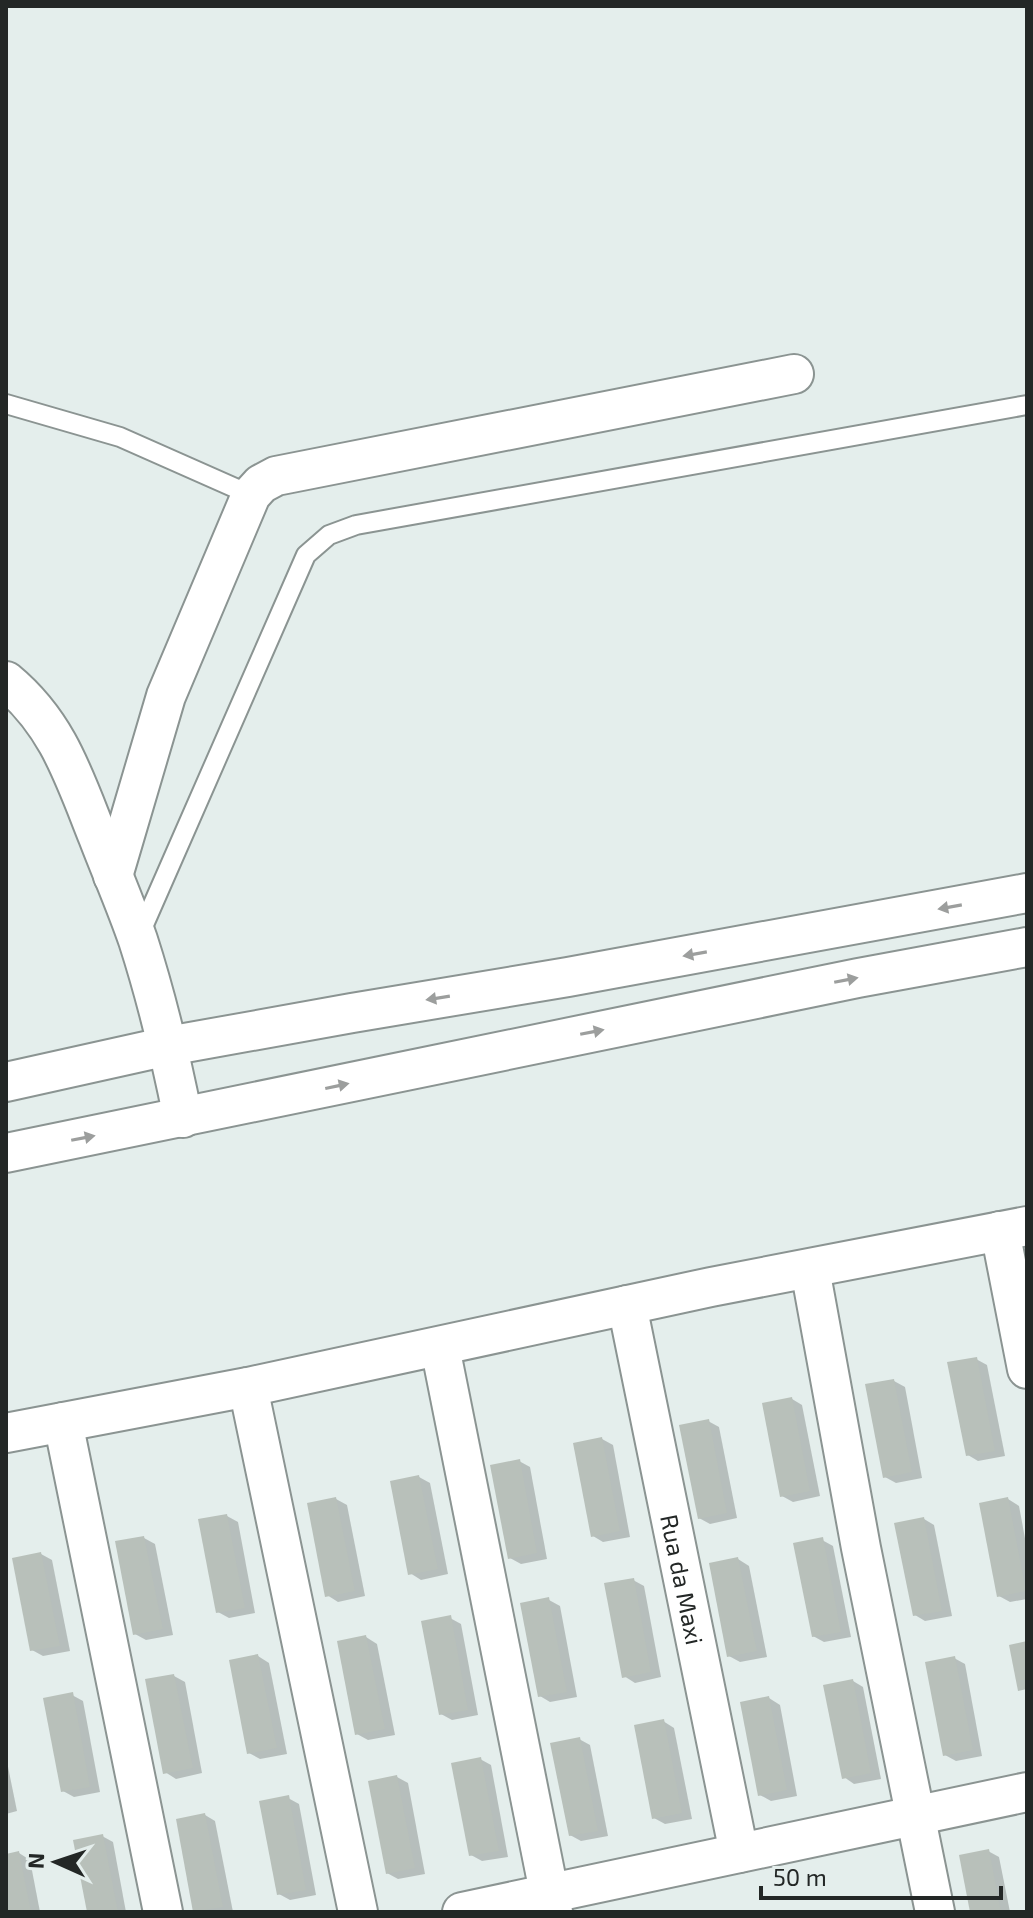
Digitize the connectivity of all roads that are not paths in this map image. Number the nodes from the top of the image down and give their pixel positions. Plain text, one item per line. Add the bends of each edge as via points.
1 (794, 374) dead end
2 (6, 404) edge
3 (1027, 405) edge
4 (251, 495) junction
5 (6, 681) edge
6 (113, 876) junction
7 (1027, 893) edge
8 (137, 939) junction
9 (1027, 947) edge
10 (168, 1046) junction
11 (6, 1082) edge
12 (183, 1118) junction
13 (6, 1153) edge
14 (1014, 1228) edge
15 (810, 1269) junction
16 (627, 1305) junction
17 (440, 1347) junction
18 (1027, 1369) edge
19 (248, 1387) junction
20 (63, 1422) junction
21 (6, 1433) edge
22 (1027, 1792) edge
23 (915, 1816) junction
24 (739, 1853) junction
25 (551, 1903) edge
26 (163, 1912) edge
27 (358, 1912) edge
28 (462, 1912) edge
29 (935, 1912) edge

1 - 4 street via 276,476
2 - 4 lane via 120,437
3 - 8 lane via 356,525 329,535 306,555
4 - 6 street via 166,696
5 - 6 street via 45,721 65,755
6 - 8 street
7 -> 10 street
8 - 10 street
12 -> 9 street
10 - 11 street
10 - 12 street
13 -> 12 street
14 - 15 street
14 - 18 street
15 - 16 street
15 - 23 street
16 - 17 street
16 - 24 street, Rua da Maxi
17 - 19 street
17 - 25 street
19 - 20 street
19 - 27 street
20 - 21 street
20 - 26 street
22 - 23 street
23 - 24 street
23 - 29 street
24 - 25 street
25 - 28 street

